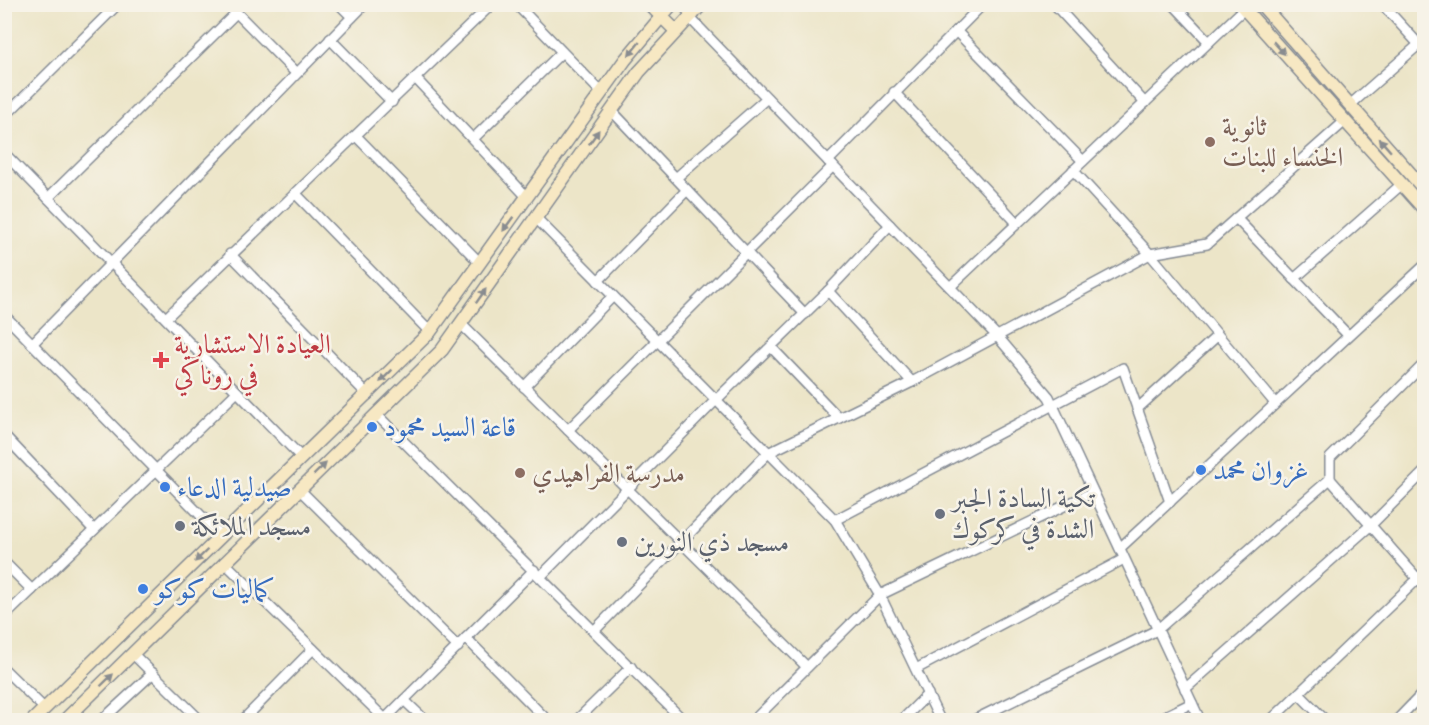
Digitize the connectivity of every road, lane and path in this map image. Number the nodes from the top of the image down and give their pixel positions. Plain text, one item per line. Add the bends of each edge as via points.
1 (118, 4) edge
2 (228, 4) edge
3 (339, 4) edge
4 (365, 4) edge
5 (492, 4) edge
6 (516, 4) edge
7 (649, 4) edge
8 (672, 4) edge
9 (683, 4) edge
10 (702, 4) edge
11 (983, 4) edge
12 (1054, 4) edge
13 (1173, 4) edge
14 (1382, 4) edge
15 (1264, 5) edge
16 (1242, 7) edge
17 (236, 13) junction
18 (661, 16) junction
19 (691, 16) junction
20 (352, 17) junction
21 (676, 31) junction
22 (956, 31) junction
23 (330, 39) junction
24 (1209, 42) junction
25 (1423, 45) edge
26 (562, 52) junction
27 (296, 73) junction
28 (417, 80) junction
29 (894, 92) junction
30 (602, 93) junction
31 (766, 98) junction
32 (392, 102) junction
33 (1144, 103) junction
34 (1350, 105) junction
35 (612, 111) junction
36 (4, 117) edge
37 (1344, 121) junction
38 (356, 136) junction
39 (473, 139) junction
40 (4, 153) edge
41 (1083, 161) junction
42 (830, 164) junction
43 (1074, 170) junction
44 (676, 178) junction
45 (1402, 184) junction
46 (1423, 184) edge
47 (687, 190) junction
48 (295, 193) junction
49 (48, 198) junction
50 (527, 198) junction
51 (1425, 209) edge
52 (536, 218) junction
53 (1236, 218) junction
54 (1017, 223) junction
55 (890, 225) junction
56 (746, 252) junction
57 (230, 254) junction
58 (1150, 254) junction
59 (111, 262) junction
60 (480, 263) junction
61 (1425, 266) edge
62 (1294, 279) junction
63 (598, 281) junction
64 (950, 287) junction
65 (828, 291) junction
66 (613, 296) junction
67 (805, 314) junction
68 (4, 315) edge
69 (166, 318) junction
70 (461, 324) junction
71 (430, 332) junction
72 (1347, 335) junction
73 (1217, 336) junction
74 (998, 337) junction
75 (657, 341) junction
76 (33, 344) junction
77 (771, 347) junction
78 (1425, 364) edge
79 (912, 382) junction
80 (524, 387) junction
81 (237, 392) junction
82 (368, 395) junction
83 (716, 400) junction
84 (1274, 402) junction
85 (1052, 404) junction
86 (1137, 409) junction
87 (376, 414) junction
88 (838, 418) junction
89 (568, 430) junction
90 (6, 441) edge
91 (768, 453) junction
92 (302, 458) junction
93 (155, 469) junction
94 (1425, 472) edge
95 (1330, 479) junction
96 (299, 489) junction
97 (627, 489) junction
98 (1093, 492) junction
99 (1170, 502) junction
100 (835, 520) junction
101 (1371, 525) junction
102 (94, 530) junction
103 (221, 536) junction
104 (680, 542) junction
105 (1120, 549) junction
106 (1125, 559) junction
107 (4, 562) edge
108 (224, 562) junction
109 (537, 573) junction
110 (1422, 579) edge
111 (32, 590) junction
112 (880, 595) junction
113 (4, 617) edge
114 (595, 630) junction
115 (1158, 630) junction
116 (466, 638) junction
117 (458, 646) junction
118 (313, 649) junction
119 (134, 655) junction
120 (631, 667) junction
121 (807, 668) junction
122 (4, 669) edge
123 (916, 669) junction
124 (153, 673) junction
125 (1185, 689) junction
126 (1425, 692) edge
127 (928, 694) junction
128 (1299, 694) junction
129 (404, 700) junction
130 (1192, 703) junction
131 (45, 709) junction
132 (33, 720) edge
133 (65, 720) edge
134 (102, 720) edge
135 (200, 720) edge
136 (243, 720) edge
137 (384, 720) edge
138 (425, 720) edge
139 (547, 720) edge
140 (577, 720) edge
141 (683, 720) edge
142 (754, 720) edge
143 (902, 720) edge
144 (940, 720) edge
145 (974, 720) edge
146 (1157, 720) edge
147 (1200, 720) edge
148 (1271, 720) edge
149 (1325, 720) edge
150 (1397, 720) edge

1 - 36 street
2 - 17 street
3 - 20 street
4 - 20 street
5 - 28 street
6 - 26 street
7 - 18 main road
8 - 18 main road
9 - 19 main road
10 - 19 main road
11 - 22 street
12 - 33 street
13 - 24 street
14 - 25 street
15 - 34 main road
16 - 24 street
16 -> 37 main road
17 - 27 street
17 - 49 street
18 - 21 main road
18 -> 30 main road
19 - 21 main road
19 - 31 street
20 - 23 street
21 - 35 main road via 639,72
22 - 29 street
22 - 41 street
23 - 27 street
23 - 32 street
24 - 33 street
25 - 34 street
26 - 30 street
26 - 39 street
27 - 59 street
28 - 32 street
28 - 39 street
29 - 42 street
29 - 54 street
30 - 50 main road
31 - 42 street
31 - 44 street
32 - 38 street
33 - 41 street
46 -> 34 main road
35 - 44 street
52 -> 35 main road
37 - 45 main road
37 - 53 street
38 - 48 street
38 - 60 street
39 - 50 street
40 - 49 street
41 - 43 street
42 - 55 street
42 - 56 street
43 - 54 street
43 - 58 street
44 - 47 street
45 - 51 main road
45 - 62 street
47 - 56 street
47 - 63 street
48 - 57 street
48 - 71 street
49 - 59 street
50 -> 60 main road
52 - 63 street
70 -> 52 main road
53 - 58 street via 1208,244
53 - 62 street
54 - 64 street
55 - 64 street
55 - 65 street
56 - 67 street
56 - 75 street
57 - 69 street
57 - 82 street
58 - 73 street
58 - 74 street
59 - 69 street
59 - 76 street
60 - 71 main road
61 - 72 street
62 - 72 street
63 - 66 street
64 - 74 street
65 - 67 street
65 - 79 street
66 - 75 street
66 - 80 street
67 - 77 street
68 - 76 street
69 - 81 street
70 - 80 street
70 - 87 main road via 442,350
71 -> 82 main road
72 - 84 street
73 - 84 street
73 - 86 street
74 - 79 street
74 - 85 street
75 - 83 street
75 - 89 street
76 - 93 street
77 - 83 street
77 - 88 street
78 - 95 street via 1330,458
79 - 88 street
80 - 89 street
81 - 92 street
81 - 93 street
82 - 92 main road
83 - 91 street
83 - 97 street
84 - 99 street
85 - 86 street via 1123,368
85 - 98 street
85 - 100 street
86 - 99 street
96 -> 87 main road
87 - 109 street
88 - 91 street
89 - 97 street
90 - 102 street
91 - 100 street
91 - 104 street
92 - 103 main road
93 - 102 street
93 - 103 street
94 - 101 street
95 - 101 street
95 - 115 street
96 - 108 main road
96 - 117 street
97 - 104 street
97 - 109 street
98 - 105 street
98 - 112 street
99 - 105 street
100 - 112 street
101 - 110 street
101 - 125 street
102 - 111 street
103 -> 131 main road
104 - 114 street
104 - 121 street
105 - 106 street
106 - 115 street
106 - 123 street
107 - 111 street
108 - 118 street
108 - 119 main road
109 - 114 street
109 - 116 street
110 - 128 street
111 - 113 street
112 - 121 street
112 - 123 street
114 - 120 street
115 - 125 street
115 - 145 street
116 - 117 street
116 - 139 street
117 - 129 street
118 - 136 street
118 - 137 street
119 - 124 street
133 -> 119 main road
120 - 140 street
120 - 141 street
121 - 142 street
122 - 131 street
123 - 127 street
124 - 134 street
124 - 135 street
125 - 130 street
126 - 150 street
127 - 143 street
127 - 144 street
128 - 148 street
128 - 149 street
129 - 137 street
129 - 138 street
130 - 146 street
130 - 147 street
131 - 132 main road

